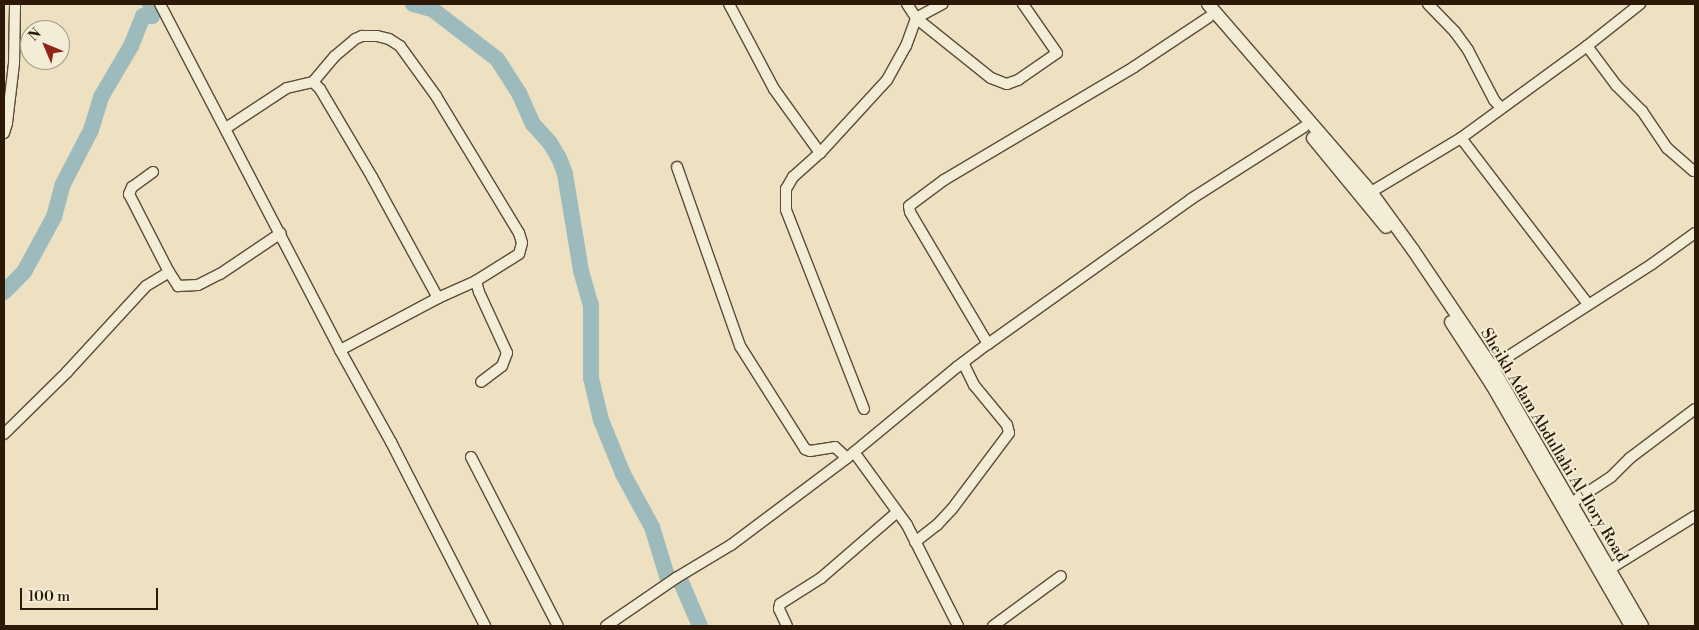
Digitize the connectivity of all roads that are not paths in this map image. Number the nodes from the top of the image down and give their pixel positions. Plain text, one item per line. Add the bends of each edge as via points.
1 (15, 4) edge
2 (729, 4) edge
3 (907, 4) edge
4 (942, 4) edge
5 (1022, 4) edge
6 (1197, 4) edge
7 (1208, 4) edge
8 (1428, 4) edge
9 (1640, 4) edge
10 (161, 6) edge
11 (916, 18) junction
12 (1209, 18) junction
13 (1587, 46) junction
14 (313, 82) junction
15 (1501, 108) junction
16 (1304, 127) junction
17 (226, 128) junction
18 (4, 133) edge
19 (1461, 138) junction
20 (820, 153) junction
21 (677, 167) dead end
22 (153, 172) dead end
23 (1695, 173) edge
24 (1371, 192) junction
25 (281, 233) junction
26 (1695, 234) edge
27 (169, 272) junction
28 (476, 281) junction
29 (438, 298) junction
30 (1588, 304) junction
31 (988, 344) junction
32 (340, 350) junction
33 (962, 362) junction
34 (1488, 369) junction
35 (481, 382) dead end
36 (864, 409) dead end
37 (1695, 409) edge
38 (4, 434) edge
39 (850, 455) junction
40 (471, 456) dead end
41 (1570, 504) junction
42 (896, 513) junction
43 (1695, 516) edge
44 (915, 542) junction
45 (1608, 570) junction
46 (1061, 576) dead end
47 (618, 623) edge
48 (485, 626) edge
49 (558, 626) edge
50 (606, 626) edge
51 (787, 626) edge
52 (958, 626) edge
53 (992, 626) edge
54 (1631, 626) edge
55 (1642, 626) edge

1 - 18 street via 14,63
2 - 20 street via 774,89
3 - 11 street
4 - 11 street
5 - 11 street via 1057,53 1007,84 991,78
6 - 12 street, Sheikh Adam Abdullahi Al-Ilory Road
7 - 24 street, Sheikh Adam Abdullahi Al-Ilory Road
8 - 15 street via 1468,50
9 - 13 street
10 - 17 street
11 - 20 street via 906,46 887,80
12 - 16 street, Sheikh Adam Abdullahi Al-Ilory Road
12 - 31 street via 944,180 910,206 910,212
13 - 15 street
13 - 23 street via 1616,85 1642,111 1667,148
14 - 17 street via 287,88
14 - 28 street via 354,39 377,36 400,46 436,96 520,233 522,244 519,254
14 - 29 street via 372,177
15 - 19 street
16 - 31 street via 1191,199
16 - 34 street, Sheikh Adam Abdullahi Al-Ilory Road via 1407,255
17 - 25 street
19 - 24 street
19 - 30 street
20 - 36 street via 793,177 786,189 786,210
21 - 39 street via 740,346 805,449 835,447
22 - 27 street via 130,189 129,198
24 - 34 street, Sheikh Adam Abdullahi Al-Ilory Road
25 - 27 street via 198,285 178,286
25 - 32 street
26 - 30 street
27 - 38 street via 140,292 67,372
28 - 29 street
28 - 35 street via 507,353 502,366
29 - 32 street
30 - 34 street
31 - 33 street
32 - 48 street via 392,442
33 - 39 street
33 - 44 street via 974,385 1007,426 1009,433 952,510
34 - 41 street, Sheikh Adam Abdullahi Al-Ilory Road
34 - 54 street, Sheikh Adam Abdullahi Al-Ilory Road
37 - 41 street via 1610,477
39 - 42 street
39 - 47 street via 731,545 676,578
40 - 49 street
41 - 45 street, Sheikh Adam Abdullahi Al-Ilory Road
42 - 44 street
42 - 51 street via 821,578 780,604
43 - 45 street
44 - 52 street
45 - 55 street, Sheikh Adam Abdullahi Al-Ilory Road
46 - 53 street
47 - 50 street

